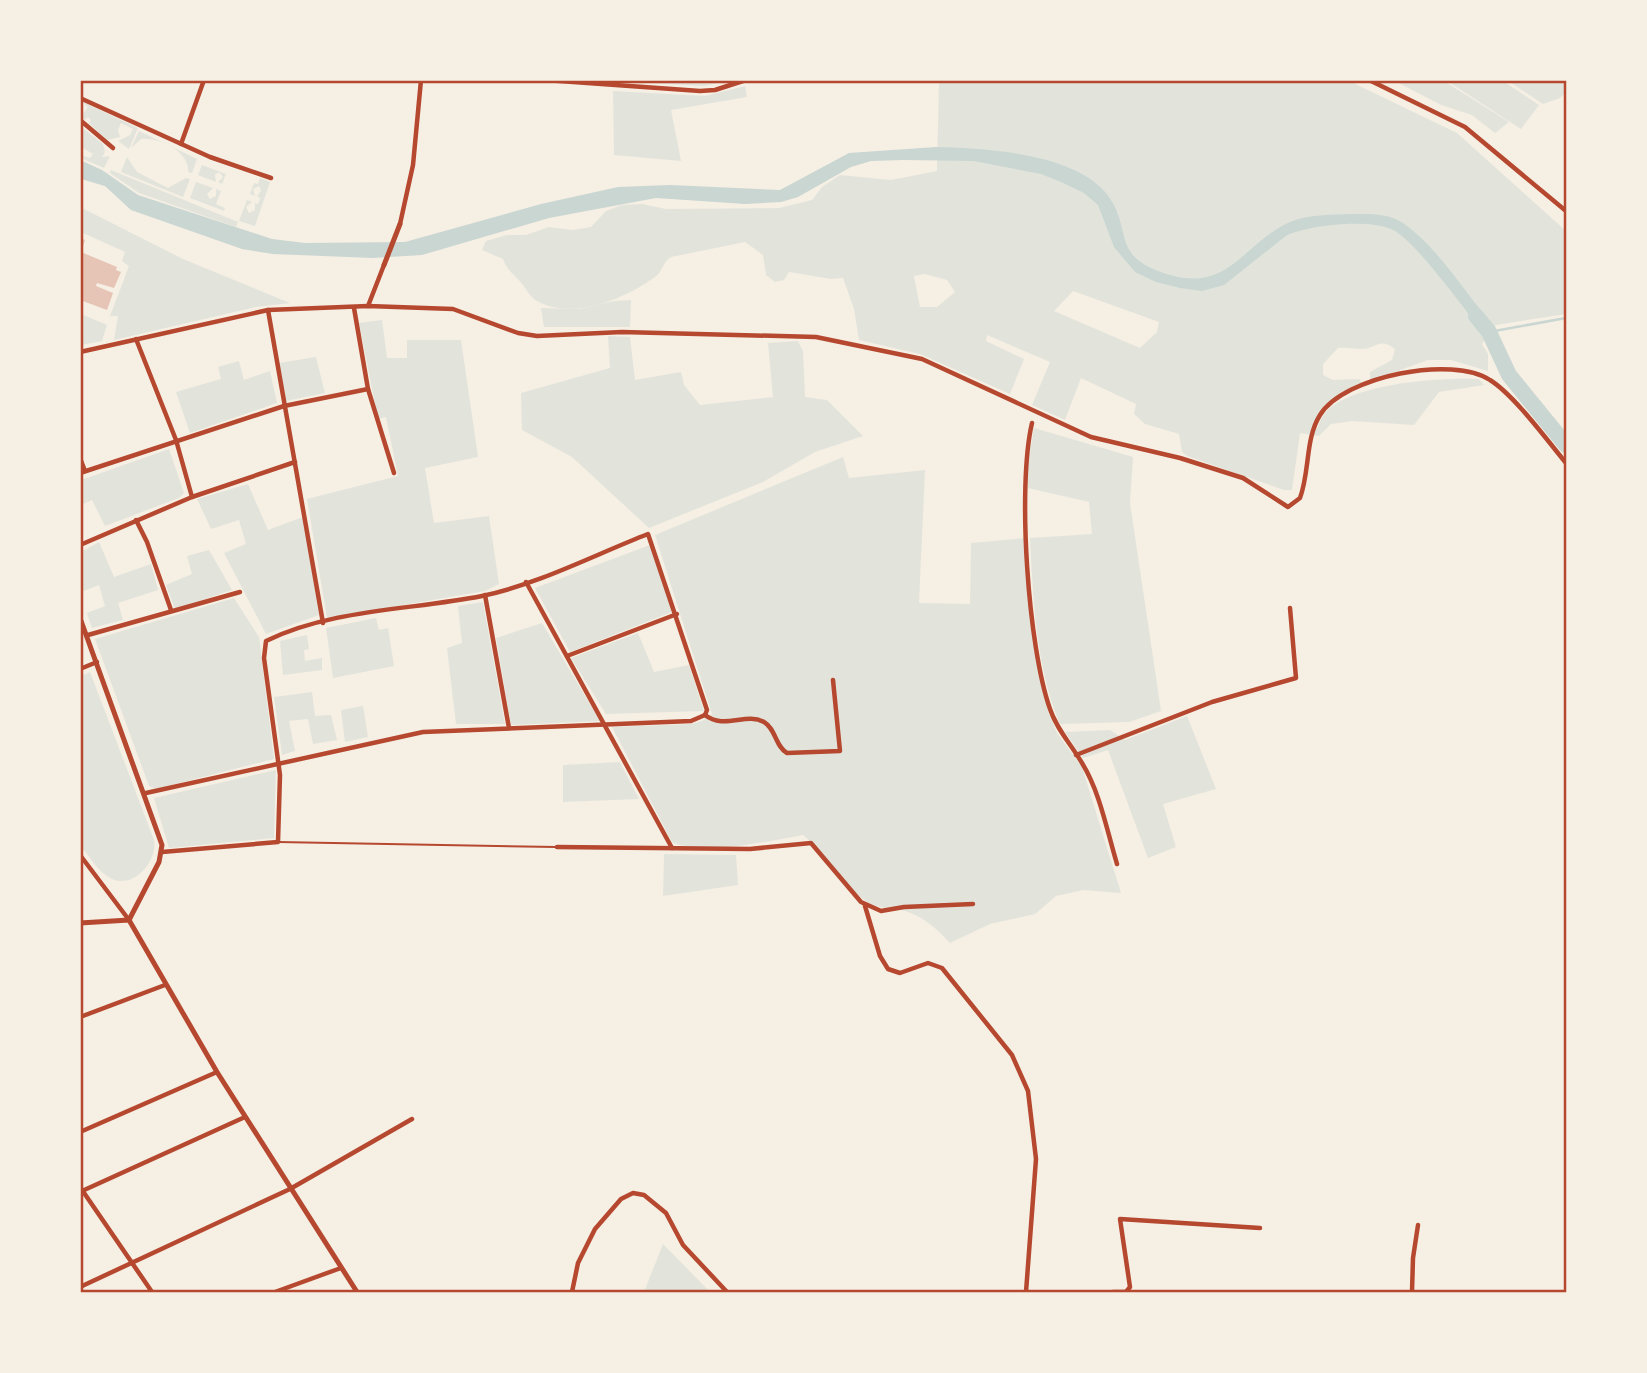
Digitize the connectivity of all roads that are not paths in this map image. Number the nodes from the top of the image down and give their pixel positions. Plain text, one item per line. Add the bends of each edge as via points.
1 (204, 80) edge
2 (421, 80) edge
3 (545, 80) edge
4 (746, 80) edge
5 (1369, 80) edge
6 (556, 81) edge
7 (80, 98) edge
8 (80, 120) edge
9 (181, 144) junction
10 (113, 148) dead end
11 (271, 178) dead end
12 (1566, 211) edge
13 (400, 224) joint
14 (384, 265) joint
15 (368, 306) junction
16 (354, 308) junction
17 (268, 310) junction
18 (136, 339) junction
19 (80, 352) edge
20 (368, 389) junction
21 (284, 406) junction
22 (1032, 423) dead end
23 (176, 440) junction
24 (80, 458) edge
25 (295, 462) junction
26 (1566, 463) edge
27 (83, 472) edge
28 (394, 473) dead end
29 (192, 497) junction
30 (135, 520) junction
31 (80, 545) edge
32 (526, 582) junction
33 (240, 592) dead end
34 (485, 595) junction
35 (1290, 608) dead end
36 (171, 610) junction
37 (677, 614) junction
38 (80, 618) edge
39 (323, 623) junction
40 (88, 635) junction
41 (567, 656) junction
42 (98, 662) junction
43 (80, 669) edge
44 (833, 680) dead end
45 (705, 715) junction
46 (607, 725) junction
47 (509, 728) junction
48 (1076, 755) junction
49 (279, 763) junction
50 (146, 793) junction
51 (278, 842) junction
52 (557, 847) joint
53 (672, 848) junction
54 (162, 852) junction
55 (80, 855) edge
56 (1117, 864) dead end
57 (973, 904) dead end
58 (865, 906) junction
59 (129, 920) junction
60 (80, 923) edge
61 (165, 985) junction
62 (80, 1017) edge
63 (217, 1072) junction
64 (245, 1117) junction
65 (412, 1119) dead end
66 (80, 1132) edge
67 (81, 1189) edge
68 (290, 1189) junction
69 (1418, 1225) dead end
70 (1260, 1228) dead end
71 (130, 1261) junction
72 (341, 1268) junction
73 (80, 1287) edge
74 (152, 1293) edge
75 (275, 1293) edge
76 (357, 1293) edge
77 (572, 1293) edge
78 (727, 1293) edge
79 (1026, 1293) edge
80 (1113, 1293) edge
81 (1412, 1293) edge

1 - 9 street
2 - 13 street via 413,165
3 - 6 street
4 - 6 street via 700,91
5 - 12 street via 1465,127
7 - 9 street
8 - 10 street
9 - 11 street
13 - 14 main road
14 - 15 street
15 - 16 street
15 - 26 street via 453,309 537,336 622,332 848,342 922,359 1091,437 1243,478 1284,505 1292,506 1303,489 1312,433 1327,406 1388,377 1436,370 1473,372 1493,382
16 - 17 street
16 - 20 street
17 - 18 street
17 - 21 street
18 - 19 street
18 - 23 street
20 - 21 street
20 - 28 street
21 - 23 street
21 - 25 street
22 - 48 street via 1026,480 1035,626 1049,707
23 - 27 street
23 - 29 street
24 - 27 street
25 - 29 street
25 - 39 street
29 - 30 street
30 - 31 street
30 - 36 street
32 - 34 street
32 - 37 street via 648,534
32 - 41 street
33 - 36 street
34 - 39 street
34 - 47 street
35 - 48 street via 1296,678 1212,702
36 - 40 street
37 - 41 street
37 - 45 street
38 - 40 main road
39 - 49 street via 266,641 264,658
40 - 42 main road
41 - 46 street
42 - 43 street
42 - 50 main road
44 - 45 street via 840,751 791,754 781,749 761,721 717,723
45 - 46 street via 691,721
46 - 47 street
46 - 53 street
47 - 49 street via 423,732
48 - 56 street via 1088,776
49 - 50 street
49 - 51 street
50 - 54 main road
51 - 52 lane
51 - 54 street
52 - 53 street
53 - 58 street via 750,849 811,843
54 - 59 main road
55 - 59 street
57 - 58 street via 881,911
58 - 79 street via 888,969 897,973 928,963 942,968 1012,1055 1023,1078 1031,1104 1036,1159
59 - 60 main road
59 - 61 main road
61 - 62 street
61 - 63 main road
63 - 64 main road
63 - 66 street
64 - 67 street
64 - 68 main road
65 - 68 street
67 - 71 street
68 - 71 street
68 - 72 main road
69 - 81 street
70 - 80 street via 1120,1219 1130,1287
71 - 73 street
71 - 74 street
72 - 75 street
72 - 76 main road
77 - 78 street via 578,1263 595,1228 621,1199 633,1193 644,1195 666,1213 683,1245

